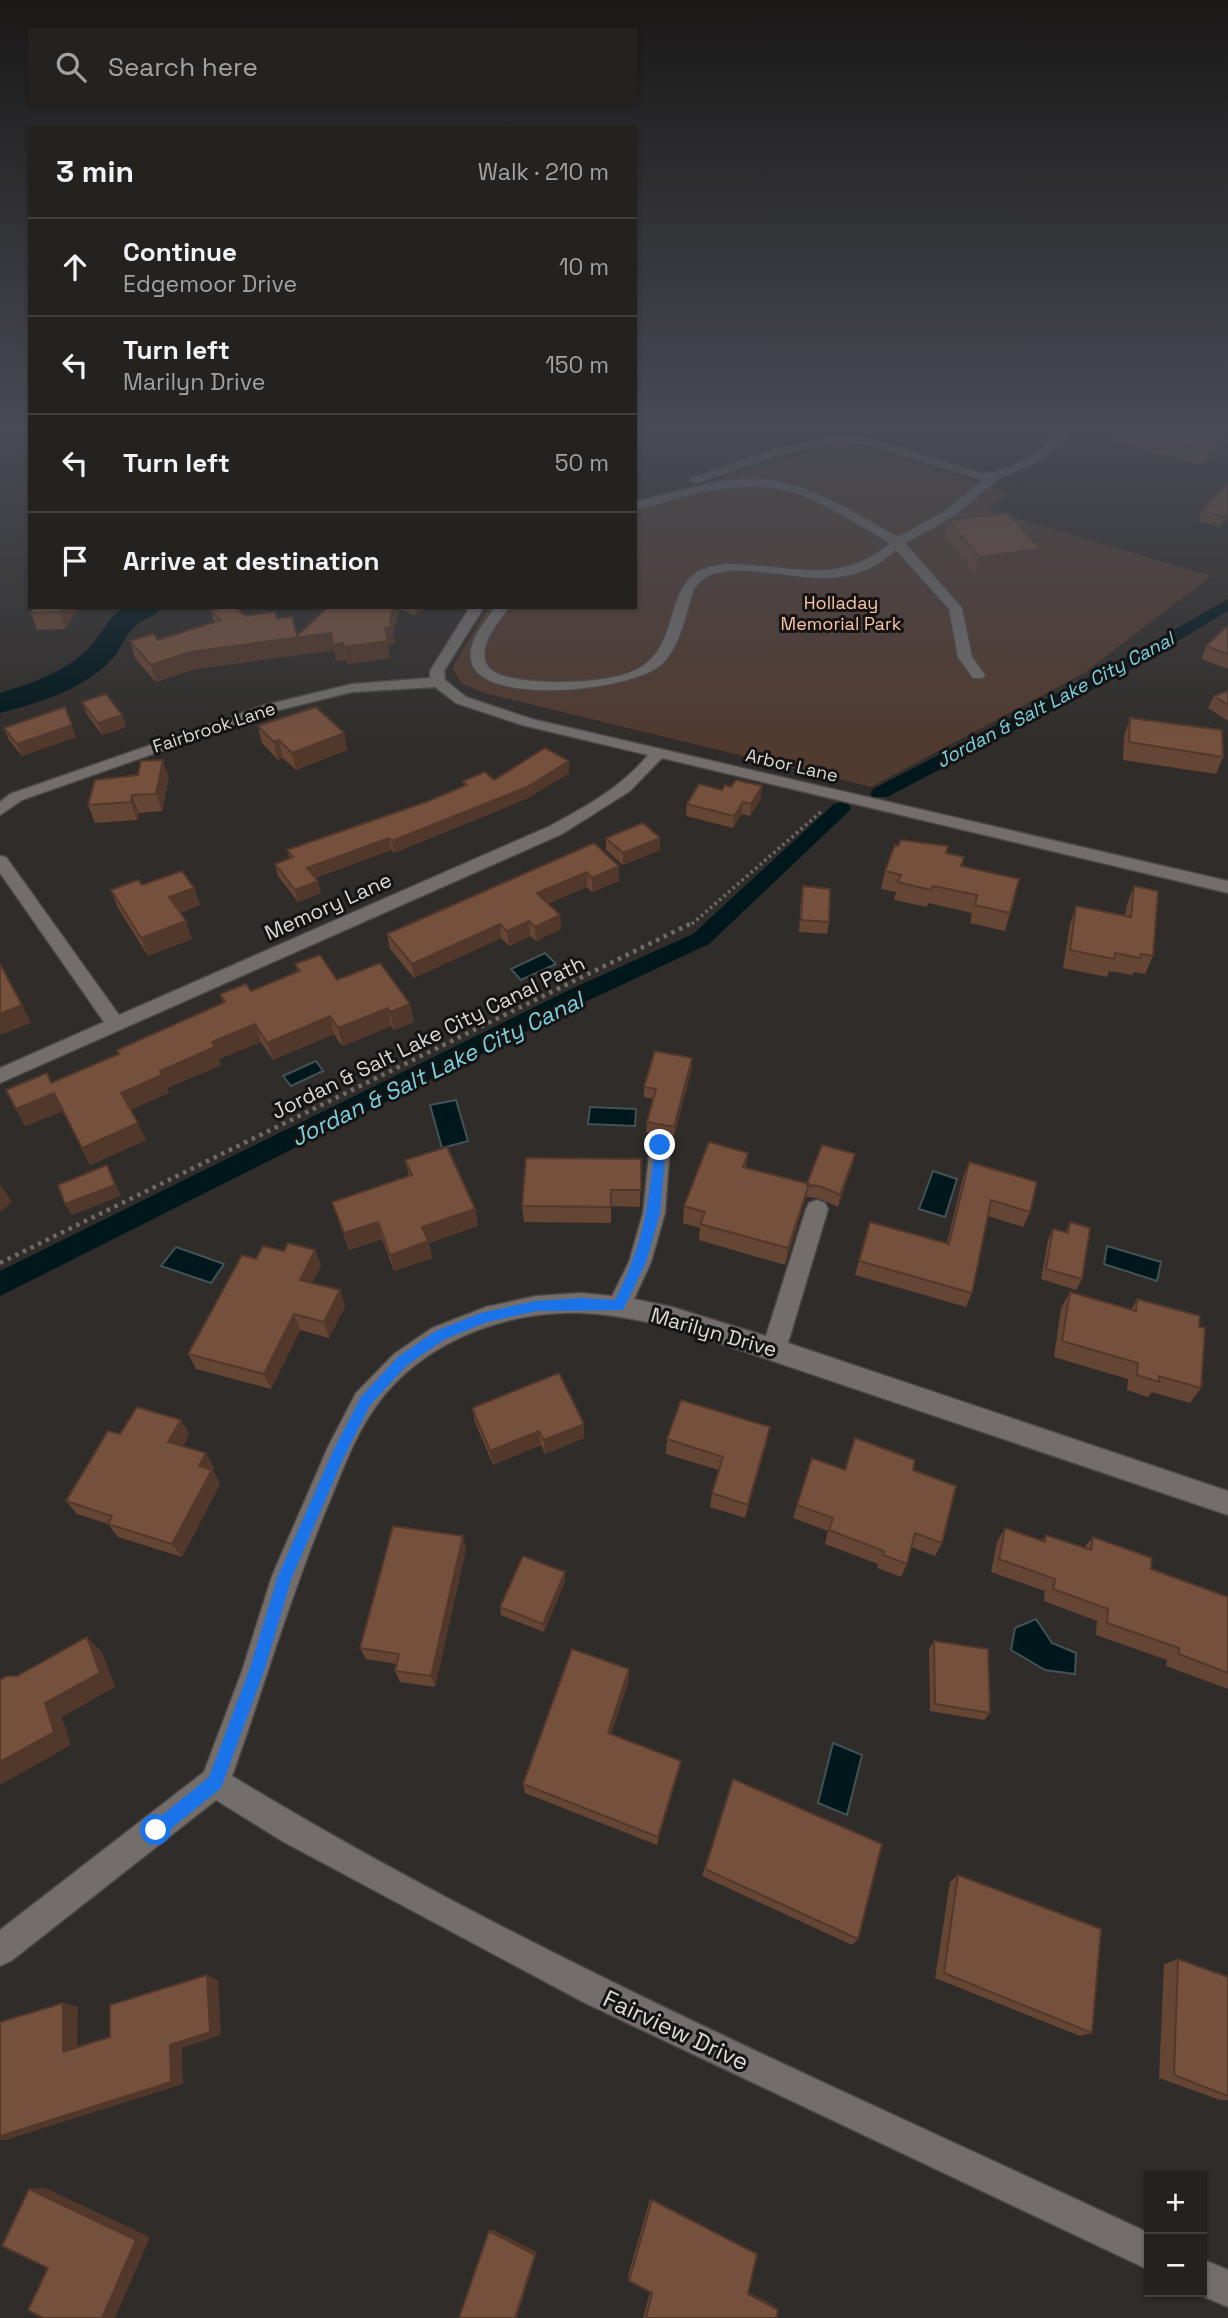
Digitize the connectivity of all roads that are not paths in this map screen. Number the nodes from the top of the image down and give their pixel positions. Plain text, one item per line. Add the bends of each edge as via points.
1 (879, 532) edge
2 (916, 532) edge
3 (898, 542) junction
4 (476, 609) edge
5 (501, 609) edge
6 (978, 675) dead end
7 (438, 682) junction
8 (658, 753) junction
9 (0, 810) edge
10 (0, 861) edge
11 (1228, 887) edge
12 (116, 1025) junction
13 (0, 1076) edge
14 (660, 1145) dead end
15 (817, 1209) dead end
16 (619, 1306) junction
17 (774, 1349) junction
18 (1228, 1503) edge
19 (215, 1782) junction
20 (0, 1950) edge
21 (1144, 2250) edge
22 (1207, 2279) edge
23 (1228, 2289) edge

1 - 3 street
2 - 3 street
3 - 5 street via 875,561 842,573 728,568 705,572 690,584 673,638 658,662 642,673 597,685 537,685 486,673 477,657 479,644
3 - 6 street via 955,608 963,657
4 - 7 street via 437,671
7 - 8 street, Arbor Lane via 461,700 527,722
7 - 9 street, Fairbrook Lane via 352,688 270,708 16,797
8 - 11 street, Arbor Lane
8 - 12 street, Memory Lane via 605,802 556,830
10 - 12 street
12 - 13 street, Memory Lane
14 - 16 street via 654,1213 640,1262
15 - 17 street
16 - 17 street, Marilyn Drive via 672,1317
16 - 19 street, Marilyn Drive via 536,1306 486,1317 440,1335 402,1361 365,1401 285,1576
17 - 18 street, Marilyn Drive
19 - 20 street
19 - 21 street, Fairview Drive via 293,1830 596,1992
22 - 23 street

